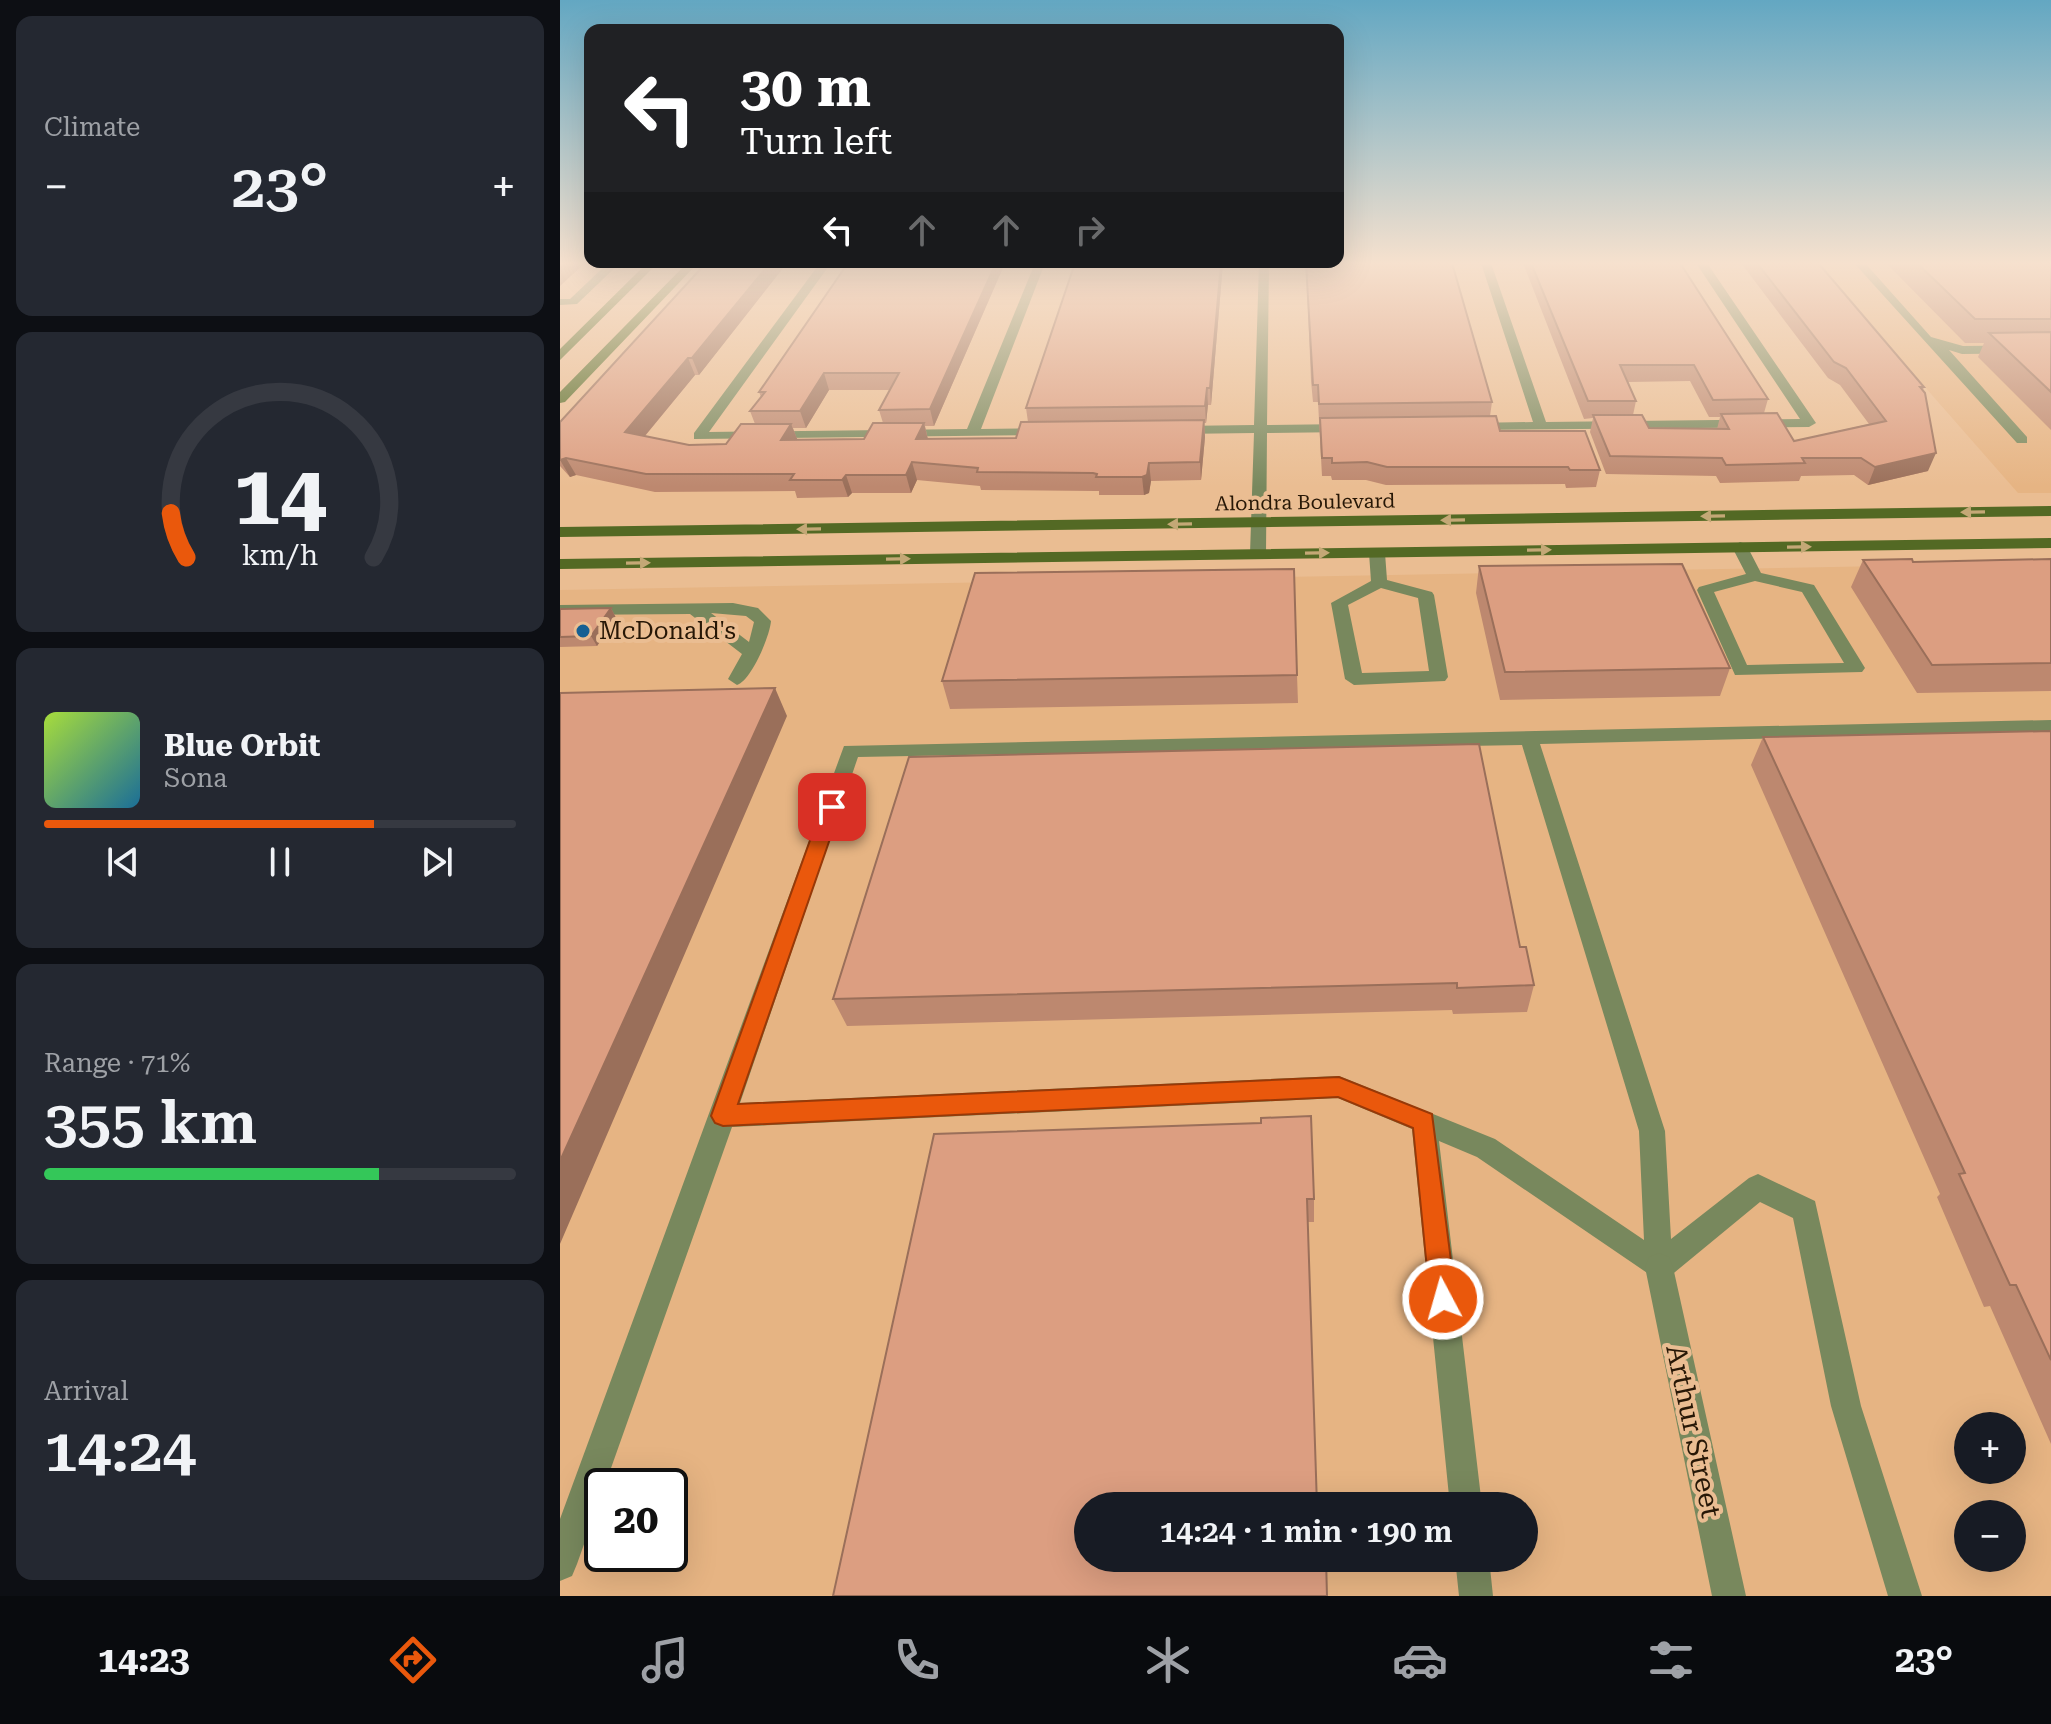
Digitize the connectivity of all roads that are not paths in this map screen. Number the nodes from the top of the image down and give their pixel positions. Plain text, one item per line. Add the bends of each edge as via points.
1 (579, 337) edge
2 (620, 337) edge
3 (771, 337) edge
4 (1010, 337) edge
5 (1262, 337) edge
6 (1511, 337) edge
7 (1751, 337) edge
8 (1925, 337) edge
9 (1935, 342) junction
10 (2051, 349) edge
11 (560, 356) edge
12 (560, 362) edge
13 (596, 362) junction
14 (560, 399) edge
15 (1541, 426) junction
16 (1463, 427) edge
17 (1369, 428) edge
18 (1259, 429) junction
19 (1164, 430) edge
20 (973, 432) junction
21 (1052, 432) edge
22 (2022, 440) dead end
23 (2051, 511) edge
24 (1258, 522) junction
25 (560, 532) edge
26 (2051, 543) edge
27 (1740, 547) junction
28 (1377, 553) junction
29 (1258, 554) junction
30 (560, 564) edge
31 (1755, 576) junction
32 (1379, 583) junction
33 (695, 609) junction
34 (560, 610) edge
35 (751, 652) junction
36 (737, 679) dead end
37 (2051, 726) edge
38 (1529, 738) junction
39 (723, 1116) junction
40 (1424, 1122) junction
41 (1659, 1267) junction
42 (1464, 1492) edge
43 (560, 1564) edge
44 (1473, 1572) edge
45 (1476, 1596) edge
46 (1729, 1596) edge
47 (1905, 1596) edge

1 - 11 main road
2 - 13 main road
3 - 20 street via 699,436
4 - 20 street
5 - 18 street
6 - 15 street
7 - 15 street via 1809,423
8 - 9 street
9 - 10 street via 1962,350
9 - 22 street
12 - 13 main road
13 - 14 main road
15 - 16 street
17 - 18 street
18 - 19 street
18 - 24 street
20 - 21 street
23 -> 24 main road, Alondra Boulevard
24 -> 25 main road, Alondra Boulevard
24 - 29 street
27 -> 26 main road
28 -> 27 main road
27 - 31 street
29 -> 28 main road
28 - 32 street
30 -> 29 main road
31 - 31 street via 1705,590 1741,671 1856,668 1808,588
32 - 32 street via 1339,603 1354,679 1439,677 1426,595
33 - 34 street
33 - 35 street
33 - 35 street via 752,612 763,621
35 - 36 street
37 - 38 street
38 - 39 street via 851,751
38 - 41 street, Arthur Street via 1652,1131
39 - 40 street via 1339,1087
39 - 43 street
40 - 41 street via 1486,1148
40 - 42 street
41 - 46 street, Arthur Street
41 - 47 street via 1758,1187 1805,1210 1846,1406
44 - 45 street

